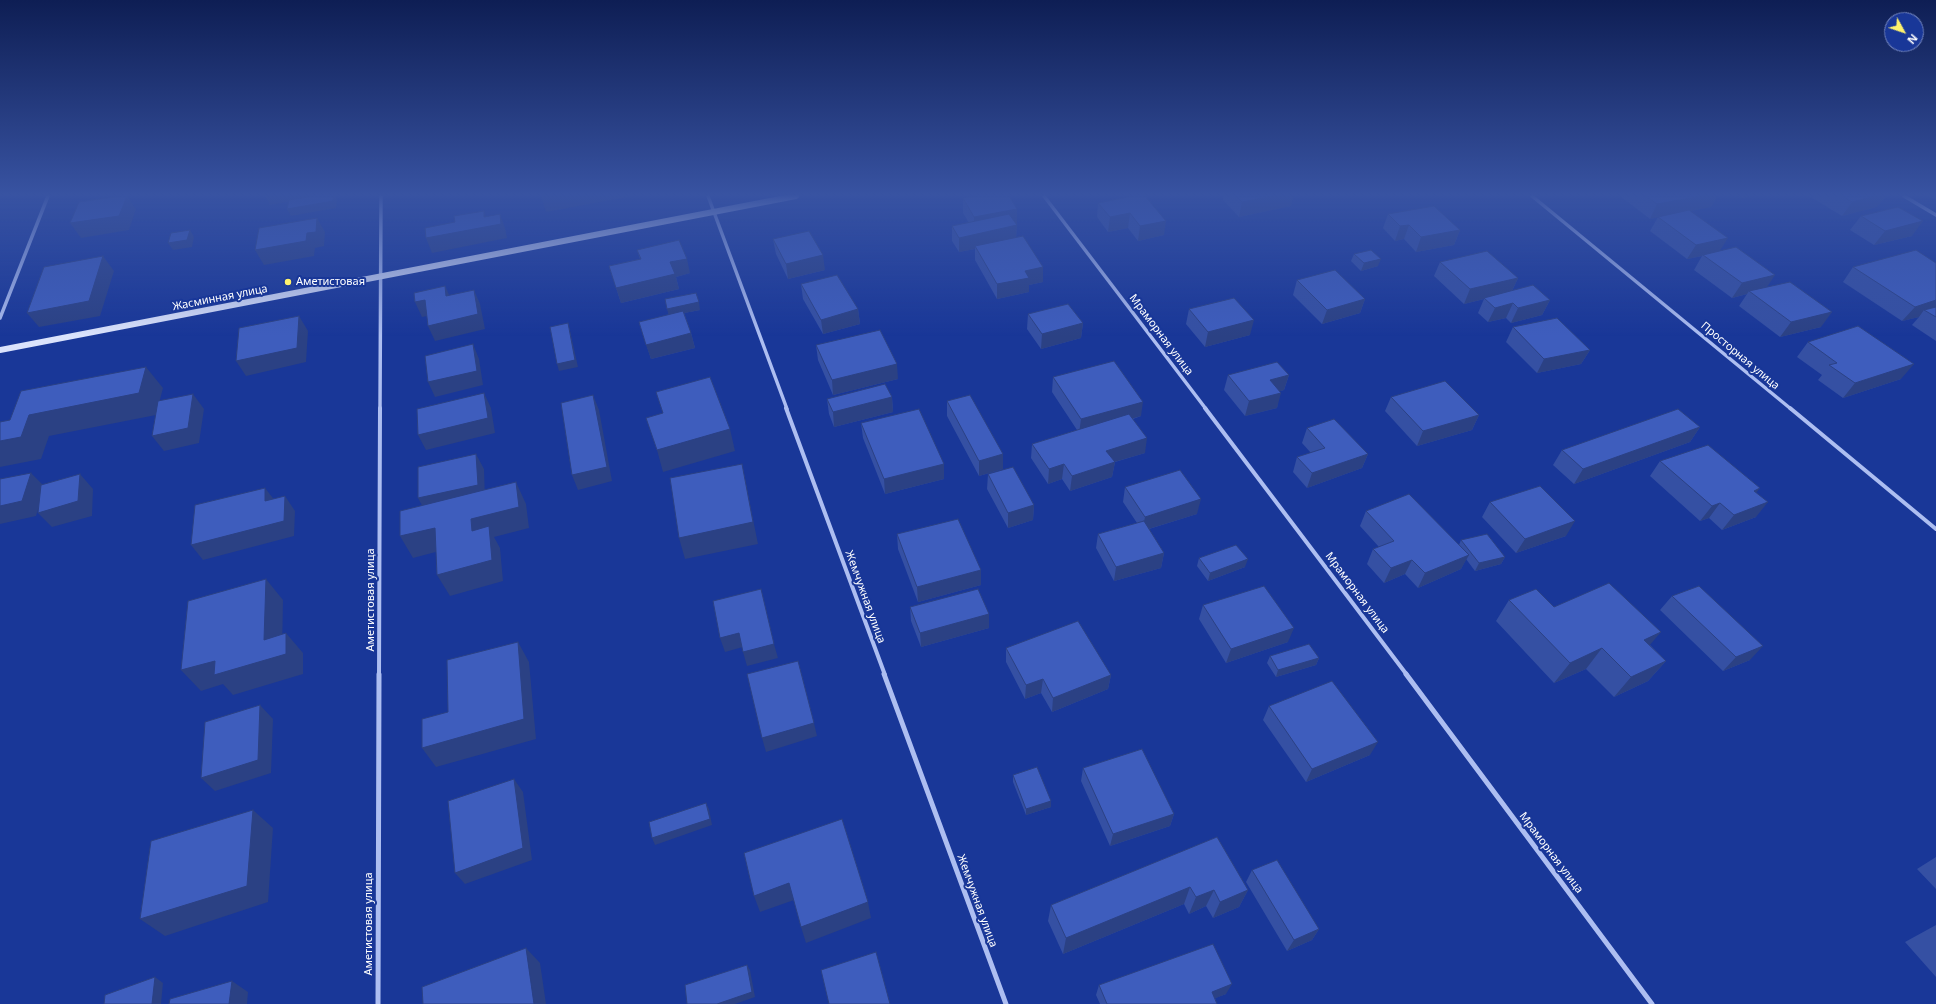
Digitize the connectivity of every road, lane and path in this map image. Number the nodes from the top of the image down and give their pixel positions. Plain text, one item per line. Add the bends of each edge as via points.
1 (30, 243) edge
2 (382, 243) edge
3 (551, 243) edge
4 (725, 243) edge
5 (1080, 243) edge
6 (1589, 243) edge
7 (382, 276) junction
8 (0, 318) edge
9 (0, 350) edge
10 (1936, 529) edge
11 (378, 1004) edge
12 (1006, 1004) edge
13 (1652, 1004) edge

1 - 8 street
2 - 7 street, Аметистовая улица
3 - 7 street, Жасминная улица
4 - 12 street, Жемчужная улица
5 - 13 street, Мраморная улица
6 - 10 street, Просторная улица
7 - 9 street, Жасминная улица
7 - 11 street, Аметистовая улица

